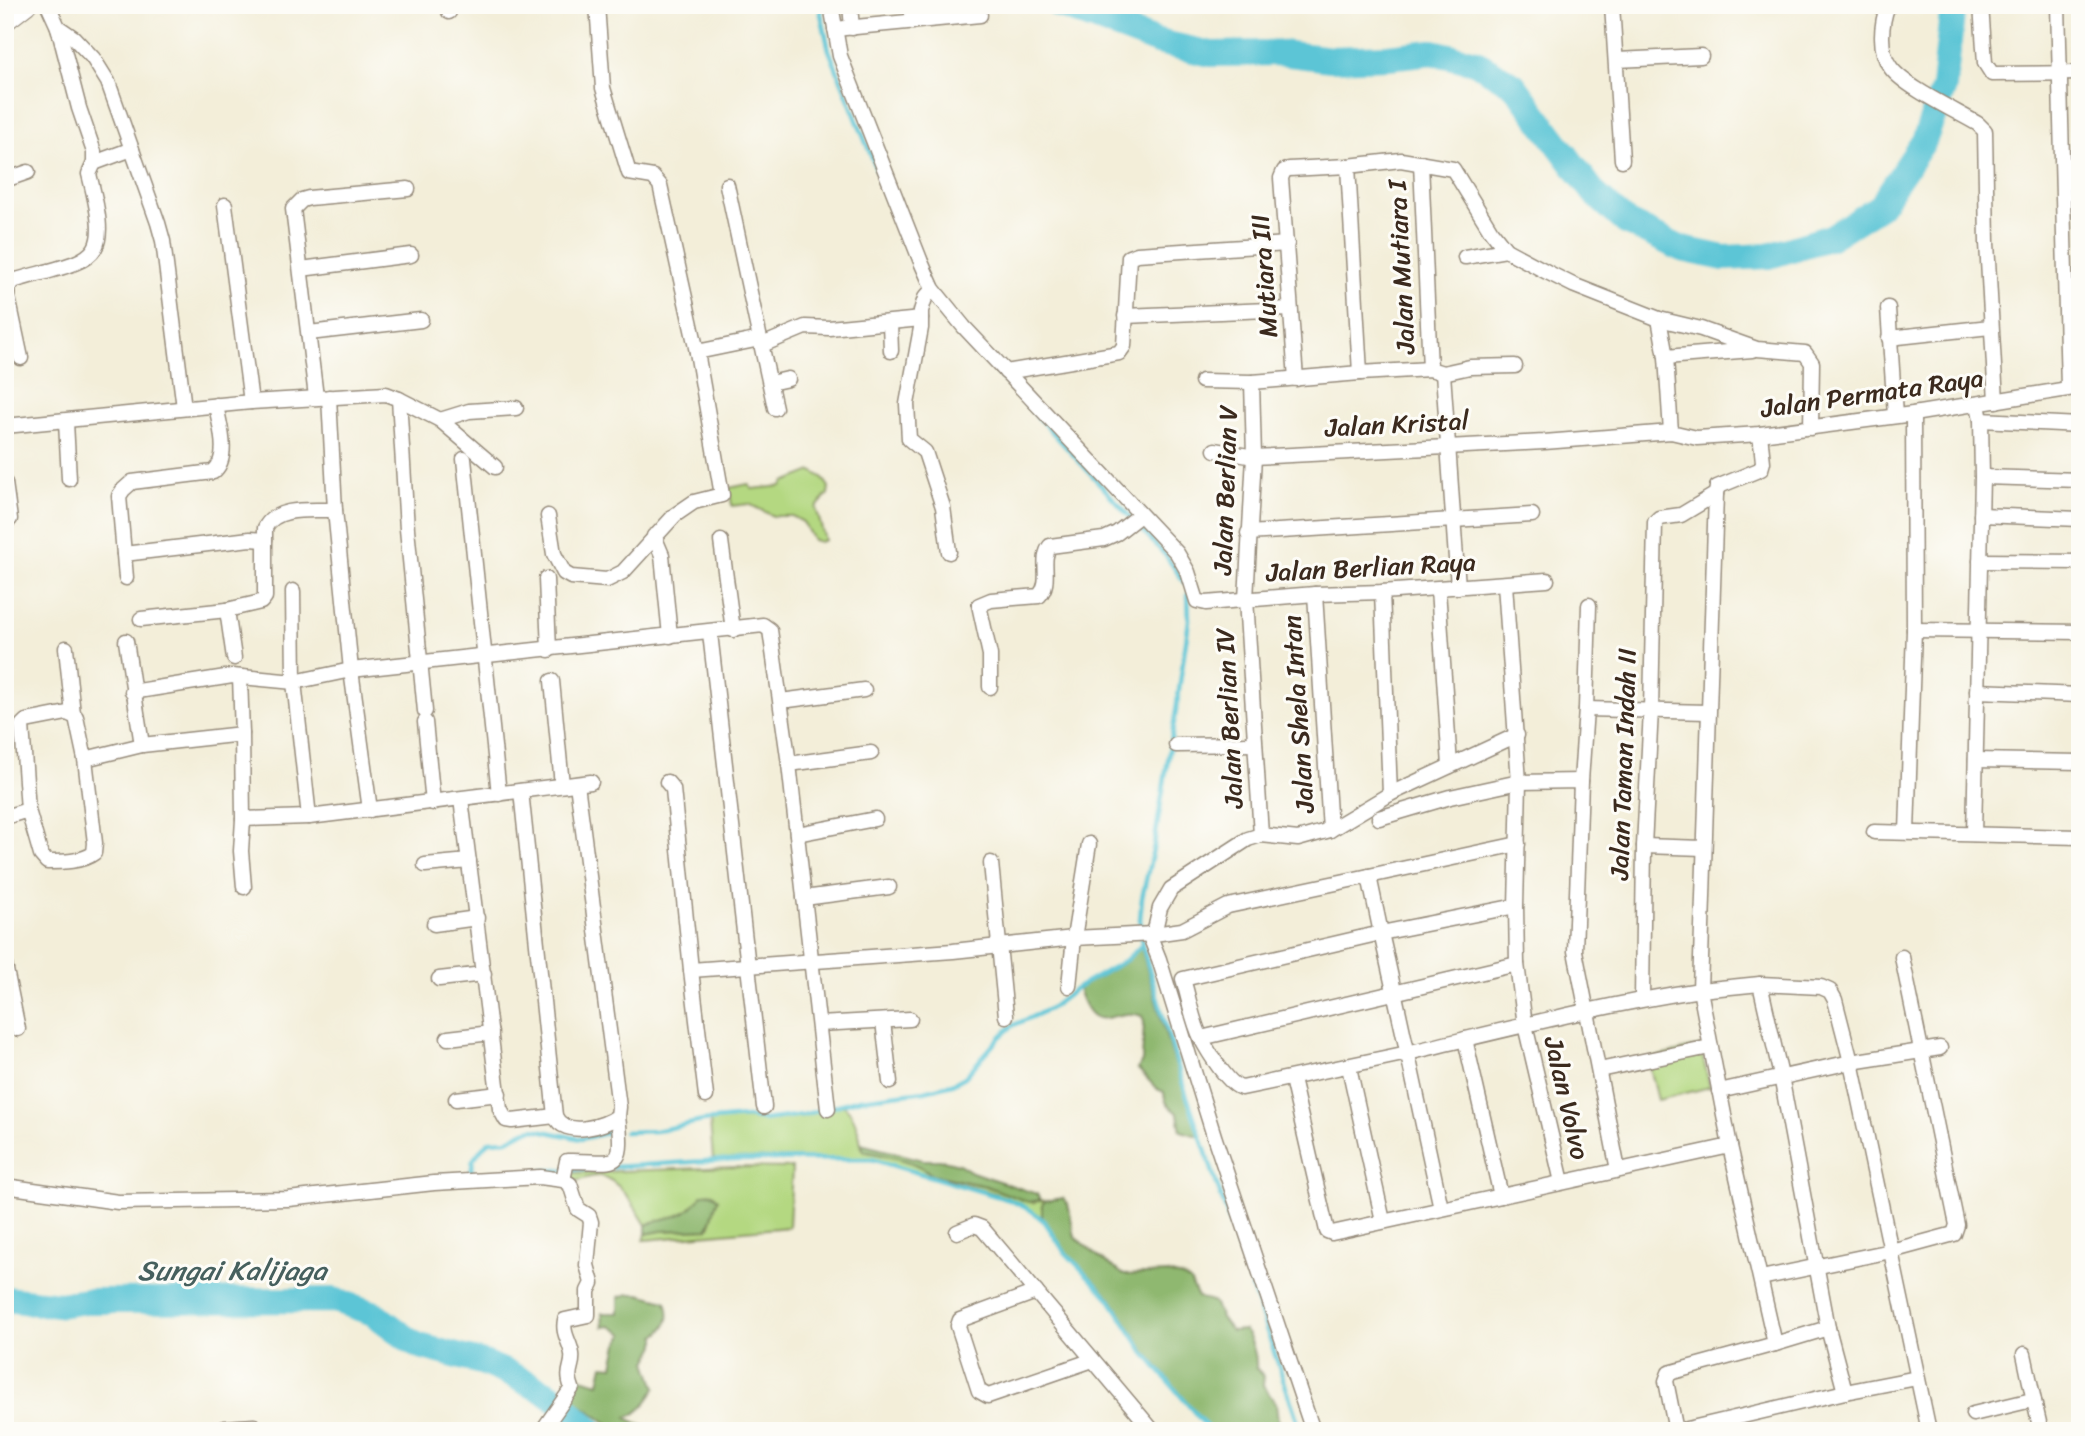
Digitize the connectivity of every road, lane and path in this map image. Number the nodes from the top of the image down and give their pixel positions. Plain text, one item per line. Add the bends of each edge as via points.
1 (27, 5) edge
2 (48, 5) edge
3 (597, 5) edge
4 (831, 5) edge
5 (850, 5) edge
6 (911, 5) edge
7 (1612, 5) edge
8 (1888, 5) edge
9 (1981, 5) edge
10 (2058, 5) edge
11 (979, 15) dead end
12 (5, 22) edge
13 (913, 22) junction
14 (58, 27) junction
15 (852, 28) junction
16 (835, 29) junction
17 (1701, 56) dead end
18 (1617, 60) junction
19 (2062, 73) junction
20 (2080, 73) edge
21 (132, 149) junction
22 (1622, 160) dead end
23 (94, 163) junction
24 (1421, 163) junction
25 (1348, 166) junction
26 (29, 172) dead end
27 (5, 180) edge
28 (727, 185) dead end
29 (408, 189) dead end
30 (225, 205) dead end
31 (1287, 244) junction
32 (1506, 250) junction
33 (411, 254) dead end
34 (1465, 257) dead end
35 (301, 269) junction
36 (933, 289) junction
37 (2073, 289) edge
38 (1888, 308) dead end
39 (1290, 309) junction
40 (1125, 316) junction
41 (921, 319) junction
42 (1659, 319) junction
43 (421, 320) dead end
44 (890, 323) junction
45 (1990, 327) junction
46 (309, 333) junction
47 (1889, 338) junction
48 (761, 342) junction
49 (1757, 349) junction
50 (891, 351) dead end
51 (697, 352) junction
52 (1666, 357) junction
53 (21, 358) dead end
54 (1515, 366) dead end
55 (1436, 371) junction
56 (1006, 372) junction
57 (1360, 373) junction
58 (788, 379) dead end
59 (1296, 379) junction
60 (1202, 381) dead end
61 (1252, 382) junction
62 (770, 383) junction
63 (2074, 387) edge
64 (323, 397) junction
65 (400, 399) junction
66 (1996, 401) junction
67 (251, 402) junction
68 (1978, 404) junction
69 (216, 405) junction
70 (184, 408) junction
71 (516, 408) dead end
72 (775, 408) dead end
73 (1913, 414) junction
74 (1895, 415) junction
75 (440, 420) junction
76 (1981, 420) junction
77 (66, 422) junction
78 (2080, 425) edge
79 (5, 426) edge
80 (1811, 428) junction
81 (1671, 432) junction
82 (1760, 434) junction
83 (1544, 442) joint
84 (1449, 445) junction
85 (1215, 450) dead end
86 (1254, 457) junction
87 (464, 458) dead end
88 (495, 467) dead end
89 (1982, 477) junction
90 (68, 479) dead end
91 (2080, 480) edge
92 (5, 483) edge
93 (1716, 494) junction
94 (335, 510) junction
95 (1532, 515) dead end
96 (1981, 515) junction
97 (548, 516) dead end
98 (1136, 518) junction
99 (10, 519) dead end
100 (2080, 519) edge
101 (1453, 521) junction
102 (1248, 533) junction
103 (654, 536) junction
104 (265, 540) junction
105 (720, 541) dead end
106 (949, 552) dead end
107 (124, 554) junction
108 (1980, 561) junction
109 (2080, 562) edge
110 (126, 578) dead end
111 (546, 579) dead end
112 (1547, 580) dead end
113 (1504, 584) junction
114 (1458, 587) junction
115 (1438, 589) junction
116 (293, 591) dead end
117 (1382, 592) junction
118 (1315, 594) junction
119 (1246, 599) junction
120 (1589, 605) dead end
121 (227, 610) junction
122 (141, 619) dead end
123 (733, 630) junction
124 (1914, 630) junction
125 (1979, 631) junction
126 (2080, 632) edge
127 (710, 633) junction
128 (670, 636) junction
129 (127, 640) dead end
130 (66, 649) dead end
131 (549, 650) junction
132 (486, 656) junction
133 (234, 658) dead end
134 (421, 664) junction
135 (351, 670) junction
136 (240, 677) junction
137 (552, 681) dead end
138 (294, 682) junction
139 (990, 687) dead end
140 (864, 690) dead end
141 (1978, 691) junction
142 (132, 692) junction
143 (2080, 695) edge
144 (781, 701) junction
145 (1587, 709) junction
146 (1651, 710) junction
147 (1707, 712) junction
148 (73, 714) junction
149 (242, 734) junction
150 (1517, 735) junction
151 (1254, 744) junction
152 (142, 745) junction
153 (1176, 745) dead end
154 (871, 752) dead end
155 (85, 759) junction
156 (1976, 760) junction
157 (2080, 762) edge
158 (789, 764) junction
159 (1450, 766) junction
160 (1580, 781) junction
161 (667, 782) dead end
162 (1519, 782) junction
163 (576, 784) junction
164 (521, 791) junction
165 (499, 794) junction
166 (1390, 794) junction
167 (461, 799) junction
168 (433, 803) junction
169 (28, 810) junction
170 (370, 810) junction
171 (5, 817) edge
172 (309, 817) junction
173 (1379, 818) dead end
174 (243, 819) junction
175 (875, 819) dead end
176 (1330, 830) junction
177 (1874, 832) dead end
178 (1907, 832) junction
179 (797, 834) junction
180 (1974, 834) junction
181 (1261, 835) junction
182 (2080, 837) edge
183 (1089, 844) dead end
184 (1518, 844) junction
185 (1644, 846) junction
186 (1703, 848) junction
187 (469, 861) junction
188 (991, 863) dead end
189 (425, 865) dead end
190 (1369, 876) junction
191 (244, 887) dead end
192 (889, 887) dead end
193 (804, 898) junction
194 (1516, 906) junction
195 (477, 918) junction
196 (434, 924) dead end
197 (1381, 933) junction
198 (1146, 934) junction
199 (1074, 938) junction
200 (998, 947) junction
201 (1902, 957) dead end
202 (811, 959) junction
203 (1517, 964) junction
204 (5, 965) edge
205 (748, 965) junction
206 (691, 970) junction
207 (484, 974) junction
208 (439, 979) dead end
209 (1183, 979) junction
210 (1167, 984) junction
211 (1760, 984) junction
212 (1069, 986) dead end
213 (1700, 990) junction
214 (1395, 992) junction
215 (1642, 999) junction
216 (1585, 1011) junction
217 (1006, 1016) dead end
218 (910, 1019) dead end
219 (883, 1021) junction
220 (819, 1024) junction
221 (1525, 1025) junction
222 (18, 1029) dead end
223 (491, 1034) junction
224 (448, 1038) dead end
225 (1200, 1038) junction
226 (1465, 1039) junction
227 (1710, 1047) junction
228 (1940, 1048) dead end
229 (1921, 1050) junction
230 (1407, 1053) junction
231 (1851, 1062) junction
232 (1349, 1067) junction
233 (1599, 1070) junction
234 (1782, 1076) junction
235 (1292, 1079) junction
236 (890, 1082) dead end
237 (1719, 1091) junction
238 (499, 1094) junction
239 (706, 1096) dead end
240 (456, 1098) dead end
241 (764, 1107) dead end
242 (828, 1109) dead end
243 (618, 1115) junction
244 (555, 1116) junction
245 (1730, 1146) junction
246 (1618, 1170) junction
247 (564, 1174) junction
248 (1562, 1182) junction
249 (5, 1186) edge
250 (1500, 1196) junction
251 (1441, 1208) junction
252 (1383, 1221) junction
253 (957, 1232) dead end
254 (1891, 1251) junction
255 (1815, 1266) junction
256 (1761, 1278) junction
257 (1036, 1292) junction
258 (1828, 1328) junction
259 (1775, 1344) junction
260 (2024, 1354) dead end
261 (1093, 1360) junction
262 (1917, 1378) junction
263 (1845, 1392) junction
264 (2035, 1401) junction
265 (1973, 1413) dead end
266 (254, 1426) dead end
267 (543, 1429) edge
268 (1148, 1430) edge
269 (223, 1431) edge
270 (1313, 1431) edge
271 (1678, 1431) edge
272 (1929, 1431) edge
273 (2041, 1431) edge

1 - 12 street
2 - 14 street
3 - 51 street via 604,95 629,173 653,177 660,185
4 - 16 street
5 - 15 street
6 - 13 street
7 - 18 street
8 - 45 street via 1882,37 1891,68 1985,131
9 - 19 street via 1988,70 1996,75
10 - 19 street
11 - 13 street
13 - 15 street
14 - 21 street via 74,38 102,71
14 - 23 street
15 - 16 street
16 - 36 street via 840,56
17 - 18 street
18 - 22 street
19 - 20 street
19 - 37 street
21 - 23 street
21 - 70 street via 163,241
23 - 53 street via 89,174 99,214 98,245 78,263 16,280 8,287
24 - 25 street via 1401,160
24 - 32 street via 1453,169
24 - 55 street, Jalan Mutiara I
25 - 31 street, Mutiara III via 1284,171
25 - 57 street
26 - 27 street
28 - 48 street
29 - 35 street via 309,198 297,204 293,209
30 - 67 street
31 - 39 street, Mutiara III
31 - 40 street via 1129,257
32 - 34 street
32 - 42 street via 1573,285
33 - 35 street
35 - 46 street
36 - 41 street via 925,298
36 - 56 street
37 - 63 street
38 - 47 street
39 - 40 street
39 - 59 street, Mutiara III
40 - 56 street via 1124,346 1114,356
41 - 44 street
41 - 106 street via 907,404 909,439 925,452 943,507
42 - 49 street
42 - 52 street
43 - 46 street
44 - 48 street via 805,327
44 - 50 street
45 - 47 street
45 - 66 street
46 - 64 street
47 - 74 street
48 - 51 street
48 - 62 street
49 - 52 street
49 - 80 street via 1805,353 1811,359
51 - 103 street via 722,495 694,502
52 - 81 street
54 - 55 street
55 - 57 street
55 - 84 street, Jalan Mutiara I
56 - 98 street
57 - 59 street
58 - 62 street
59 - 61 street
60 - 61 street
61 - 86 street, Jalan Berlian V
62 - 72 street
63 - 66 street, Jalan Permata Raya
64 - 65 street via 386,394
64 - 67 street
64 - 94 street
65 - 75 street
65 - 134 street
66 - 68 street, Jalan Permata Raya
67 - 69 street
68 - 73 street, Jalan Permata Raya
68 - 76 street
69 - 70 street
69 - 107 street via 221,464 213,472 137,481 123,490 119,496
70 - 77 street
71 - 75 street via 469,411
73 - 74 street, Jalan Permata Raya
73 - 124 street
74 - 80 street, Jalan Permata Raya
75 - 88 street
76 - 78 street
76 - 89 street
77 - 79 street
77 - 90 street
80 - 82 street, Jalan Permata Raya
81 - 82 street, Jalan Permata Raya via 1697,438
81 - 83 street, Jalan Permata Raya
82 - 93 street via 1761,469 1717,487
83 - 84 street, Jalan Kristal
84 - 86 street, Jalan Kristal
84 - 101 street, Jalan Mutiara I
85 - 86 street, Jalan Kristal
86 - 102 street, Jalan Berlian V
87 - 132 street
89 - 91 street
89 - 96 street
92 - 99 street
93 - 146 street, Jalan Taman Indah II via 1681,515 1655,522
93 - 147 street
94 - 104 street via 278,514 267,523
94 - 135 street
95 - 101 street
96 - 100 street
96 - 108 street
97 - 103 street via 554,554 571,577 607,580 623,572
98 - 119 street, Jalan Berlian Raya via 1177,554 1197,601
98 - 139 street via 1104,539 1050,546 1047,583 1039,596 979,605 990,655
101 - 102 street
101 - 114 street, Jalan Mutiara I
102 - 119 street, Jalan Berlian V
103 - 128 street via 662,555
104 - 107 street
104 - 121 street via 265,597 255,606
105 - 123 street
107 - 110 street
108 - 109 street
108 - 125 street
111 - 131 street
112 - 113 street, Jalan Berlian Raya
113 - 114 street, Jalan Berlian Raya
113 - 150 street, Jalan Volvo
114 - 115 street, Jalan Berlian Raya
115 - 117 street, Jalan Berlian Raya
115 - 159 street
116 - 138 street
117 - 118 street, Jalan Berlian Raya
117 - 166 street
118 - 119 street, Jalan Berlian Raya
118 - 176 street, Jalan Shela Intan
119 - 151 street, Jalan Berlian IV
120 - 145 street
121 - 122 street
121 - 133 street
123 - 127 street
123 - 144 street via 763,625 770,630
124 - 125 street
124 - 178 street
125 - 126 street
125 - 141 street
127 - 128 street
127 - 205 street
128 - 131 street
129 - 142 street
130 - 148 street
131 - 132 street
132 - 134 street
132 - 165 street
134 - 135 street
134 - 168 street
135 - 138 street
135 - 170 street
136 - 138 street
136 - 142 street
136 - 149 street
137 - 163 street
138 - 172 street
140 - 144 street
141 - 143 street
141 - 156 street
142 - 152 street
144 - 158 street
145 - 146 street
145 - 160 street
146 - 147 street
146 - 185 street, Jalan Taman Indah II
147 - 186 street
148 - 155 street
148 - 169 street via 22,725
149 - 152 street
149 - 174 street
150 - 159 street
150 - 162 street, Jalan Volvo
151 - 153 street
151 - 181 street, Jalan Berlian IV
152 - 155 street
154 - 158 street
155 - 169 street via 94,853 88,858 47,862
156 - 157 street
156 - 180 street
158 - 179 street
159 - 166 street
160 - 162 street
160 - 216 street via 1575,951
161 - 206 street via 673,789
162 - 173 street
162 - 184 street, Jalan Volvo
163 - 164 street
163 - 243 street
164 - 165 street
164 - 244 street
165 - 167 street
166 - 176 street
167 - 168 street
167 - 187 street
168 - 170 street
169 - 171 street
170 - 172 street
172 - 174 street
174 - 191 street
175 - 179 street
176 - 181 street via 1298,839
177 - 178 street
178 - 180 street
179 - 193 street
180 - 182 street
181 - 198 street via 1171,889
183 - 199 street
184 - 190 street
184 - 194 street, Jalan Volvo
185 - 186 street
185 - 215 street, Jalan Taman Indah II
186 - 213 street
187 - 189 street
187 - 195 street
188 - 200 street
190 - 197 street
190 - 198 street via 1228,906 1182,930
192 - 193 street
193 - 202 street
194 - 197 street
194 - 203 street, Jalan Volvo
195 - 196 street
195 - 207 street
197 - 209 street
197 - 214 street
198 - 199 street
198 - 210 street
199 - 200 street
199 - 212 street
200 - 202 street
200 - 217 street
201 - 229 street
202 - 205 street
202 - 220 street
203 - 214 street
203 - 221 street, Jalan Volvo
204 - 222 street
205 - 206 street
205 - 241 street
206 - 239 street
207 - 208 street
207 - 223 street
209 - 210 street
209 - 225 street
210 - 270 street
211 - 213 street
211 - 231 street via 1830,991
211 - 234 street
213 - 215 street
213 - 227 street
214 - 225 street
214 - 230 street
215 - 216 street
216 - 221 street
216 - 233 street
218 - 219 street
219 - 220 street
219 - 236 street
220 - 242 street
221 - 226 street
221 - 248 street, Jalan Volvo
223 - 224 street
223 - 238 street
225 - 235 street via 1237,1088
226 - 230 street
226 - 250 street
227 - 233 street
227 - 237 street
228 - 229 street
229 - 231 street
229 - 254 street via 1957,1225 1954,1234 1945,1238
230 - 232 street
230 - 251 street
231 - 234 street
231 - 254 street
232 - 235 street
232 - 252 street
233 - 246 street
234 - 237 street
234 - 255 street
235 - 252 street via 1326,1231
237 - 245 street
238 - 240 street
238 - 244 street via 506,1120
243 - 244 street via 578,1129 563,1127
243 - 247 street via 620,1155 592,1163 570,1161
245 - 246 street
245 - 256 street
246 - 248 street
247 - 249 street via 288,1199 169,1202 118,1202
247 - 267 street via 578,1209 591,1222 587,1265 592,1283 588,1315 564,1324 573,1357 568,1372 572,1388
248 - 250 street
250 - 251 street
251 - 252 street
253 - 257 street via 978,1225
254 - 255 street
254 - 262 street
255 - 256 street
255 - 258 street
256 - 259 street
257 - 261 street
257 - 261 street via 960,1320 979,1391 988,1396
258 - 259 street
258 - 263 street
259 - 271 street via 1669,1373 1666,1381
260 - 264 street
261 - 268 street
262 - 263 street
262 - 272 street
263 - 271 street
264 - 265 street
264 - 273 street
266 - 269 street

